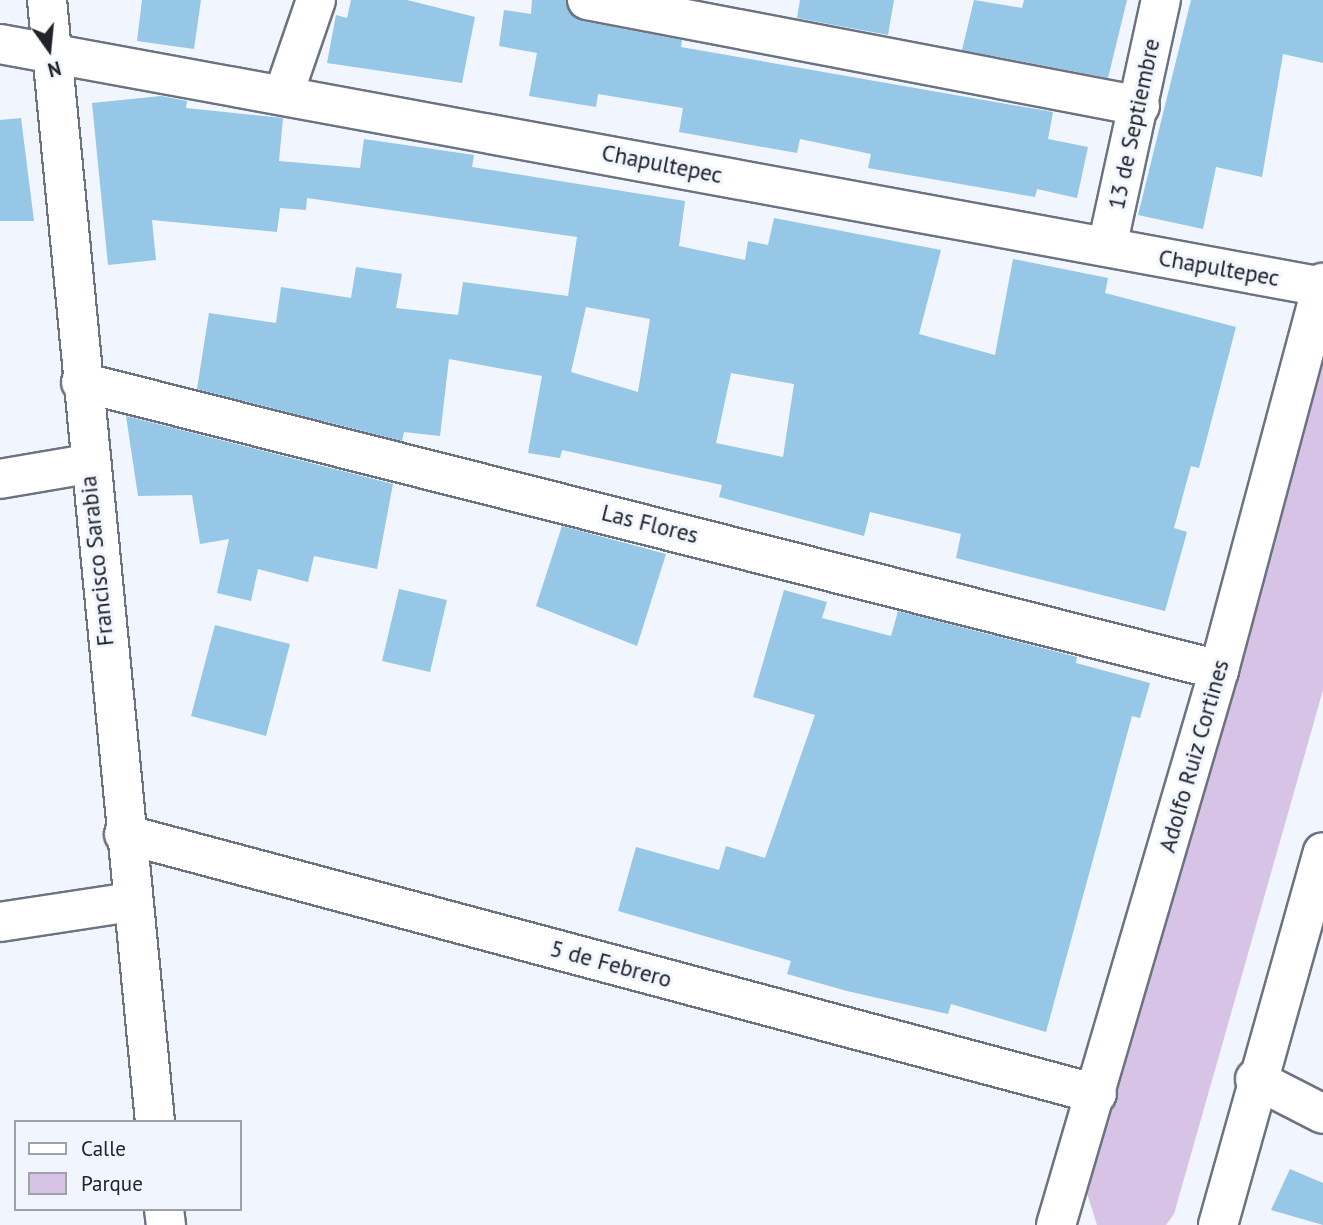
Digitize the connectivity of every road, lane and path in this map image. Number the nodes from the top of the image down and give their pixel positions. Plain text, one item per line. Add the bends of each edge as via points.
1 (47, 0) edge
2 (316, 0) edge
3 (587, 0) edge
4 (1161, 0) edge
5 (0, 44) edge
6 (53, 55) junction
7 (284, 93) junction
8 (1140, 106) junction
9 (1107, 247) junction
10 (1323, 286) edge
11 (81, 382) junction
12 (88, 464) junction
13 (0, 479) edge
14 (1219, 670) junction
15 (124, 834) junction
16 (1323, 852) edge
17 (131, 902) junction
18 (0, 922) edge
19 (1255, 1079) junction
20 (1097, 1094) junction
21 (1323, 1114) edge
22 (155, 1120) edge
23 (1056, 1225) edge
24 (1218, 1225) edge

1 - 6 street, Francisco Sarabia
2 - 7 street
3 - 8 street
4 - 8 street, 13 de Septiembre
5 - 6 street, Chapultepec
6 - 7 street, Chapultepec
6 - 11 street, Francisco Sarabia
7 - 9 street, Chapultepec
8 - 9 street, 13 de Septiembre
9 - 10 street, Chapultepec
10 - 14 street, Adolfo Ruiz Cortines
11 - 12 street, Francisco Sarabia
11 - 14 street, Las Flores
12 - 13 street
12 - 15 street, Francisco Sarabia
14 - 20 street, Adolfo Ruiz Cortines
15 - 17 street, Francisco Sarabia
15 - 20 street, 5 de Febrero
16 - 19 street
17 - 18 street
17 - 22 street, Francisco Sarabia
19 - 21 street
19 - 24 street
20 - 23 street, Adolfo Ruiz Cortines

